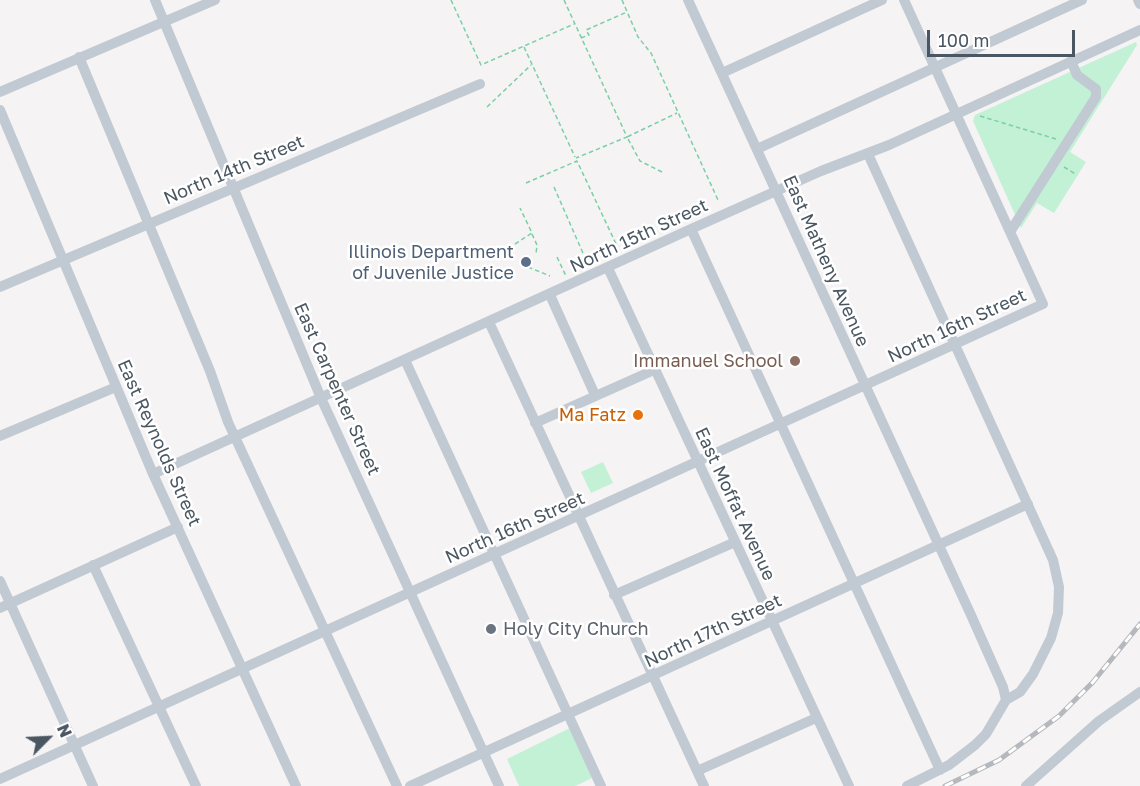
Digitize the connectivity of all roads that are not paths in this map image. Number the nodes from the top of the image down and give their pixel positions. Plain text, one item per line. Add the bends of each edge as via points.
1 (155, 0) edge
2 (215, 0) edge
3 (688, 0) edge
4 (882, 0) edge
5 (904, 0) edge
6 (1082, 0) edge
7 (1138, 0) edge
8 (1140, 4) edge
9 (164, 22) junction
10 (1140, 30) edge
11 (79, 57) junction
12 (1071, 62) junction
13 (936, 67) junction
14 (722, 73) junction
15 (480, 84) dead end
16 (0, 92) edge
17 (0, 110) edge
18 (957, 114) junction
19 (757, 148) junction
20 (868, 154) junction
21 (233, 188) junction
22 (776, 191) junction
23 (148, 224) junction
24 (691, 229) junction
25 (1010, 232) junction
26 (63, 260) junction
27 (608, 268) junction
28 (0, 287) edge
29 (550, 295) junction
30 (489, 322) junction
31 (954, 346) junction
32 (405, 360) junction
33 (654, 370) junction
34 (116, 387) junction
35 (866, 387) junction
36 (595, 395) junction
37 (321, 398) junction
38 (535, 423) junction
39 (782, 425) junction
40 (0, 436) edge
41 (236, 437) junction
42 (698, 463) junction
43 (153, 474) junction
44 (1028, 504) junction
45 (579, 517) junction
46 (178, 527) junction
47 (734, 543) junction
48 (939, 546) junction
49 (496, 555) junction
50 (93, 565) junction
51 (0, 581) edge
52 (854, 584) junction
53 (409, 594) junction
54 (614, 595) junction
55 (5, 605) edge
56 (771, 622) junction
57 (326, 631) junction
58 (243, 669) junction
59 (652, 677) junction
60 (1140, 692) edge
61 (1006, 700) junction
62 (159, 707) junction
63 (569, 714) junction
64 (816, 718) junction
65 (75, 745) junction
66 (484, 753) junction
67 (940, 770) junction
68 (697, 771) junction
69 (0, 779) edge
70 (93, 786) edge
71 (196, 786) edge
72 (296, 786) edge
73 (397, 786) edge
74 (410, 786) edge
75 (499, 786) edge
76 (601, 786) edge
77 (704, 786) edge
78 (849, 786) edge
79 (907, 786) edge
80 (1026, 786) edge

1 - 9 street, East Carpenter Street
2 - 9 street
3 - 14 street, East Matheny Avenue
4 - 14 street
5 - 13 street
6 - 13 street
7 - 8 street
9 - 11 street
9 - 21 street, East Carpenter Street
10 - 12 street, North 15th Street
11 - 16 street
11 - 23 street
12 - 18 street, North 15th Street
12 - 25 street via 1077,75 1096,89 1096,97
13 - 18 street
13 - 19 street
14 - 19 street, East Matheny Avenue
15 - 21 street, North 14th Street
17 - 26 street, East Reynolds Street
18 - 20 street, North 15th Street
18 - 25 street
19 - 22 street, East Matheny Avenue
20 - 22 street, North 15th Street
20 - 31 street
21 - 23 street, North 14th Street
21 - 37 street, East Carpenter Street
22 - 24 street, North 15th Street
22 - 35 street, East Matheny Avenue
23 - 26 street, North 14th Street
23 - 41 street
24 - 27 street, North 15th Street
24 - 39 street
25 - 31 street, North 16th Street via 1043,304
26 - 28 street, North 14th Street
26 - 34 street, East Reynolds Street
27 - 29 street, North 15th Street
27 - 33 street, East Moffat Avenue
29 - 30 street, North 15th Street
29 - 36 street
30 - 32 street, North 15th Street
30 - 38 street
31 - 35 street, North 16th Street
31 - 44 street
32 - 37 street, North 15th Street
32 - 49 street
33 - 36 street
33 - 42 street, East Moffat Avenue
34 - 40 street
34 - 43 street, East Reynolds Street
35 - 39 street, North 16th Street
35 - 48 street, East Matheny Avenue
36 - 38 street
37 - 41 street, North 15th Street
37 - 53 street, East Carpenter Street
38 - 45 street
39 - 42 street, North 16th Street
39 - 52 street
41 - 43 street, North 15th Street
41 - 57 street
42 - 45 street, North 16th Street
42 - 47 street, East Moffat Avenue
43 - 46 street, East Reynolds Street
44 - 48 street, North 17th Street
44 - 61 street via 1053,560 1059,587 1058,613 1051,638 1033,674 1020,692
45 - 49 street, North 16th Street
45 - 54 street
46 - 50 street
46 - 58 street, East Reynolds Street
47 - 54 street
47 - 56 street, East Moffat Avenue
48 - 52 street, North 17th Street
48 - 61 street, East Matheny Avenue
49 - 53 street, North 16th Street
49 - 63 street
50 - 55 street
50 - 62 street
51 - 55 street
52 - 56 street, North 17th Street
52 - 67 street
53 - 57 street, North 16th Street
53 - 66 street, East Carpenter Street
54 - 59 street
55 - 65 street
56 - 59 street, North 17th Street
56 - 64 street, East Moffat Avenue
57 - 58 street, North 16th Street
57 - 73 street
58 - 62 street, North 16th Street
58 - 72 street, East Reynolds Street
59 - 63 street, North 17th Street
59 - 68 street
60 - 80 street via 1099,721
61 - 67 street via 986,734
62 - 65 street, North 16th Street
62 - 71 street
63 - 66 street, North 17th Street
63 - 76 street
64 - 68 street
64 - 78 street, East Moffat Avenue
65 - 69 street, North 16th Street
65 - 70 street
66 - 74 street, North 17th Street
66 - 75 street, East Carpenter Street
67 - 79 street
68 - 77 street

